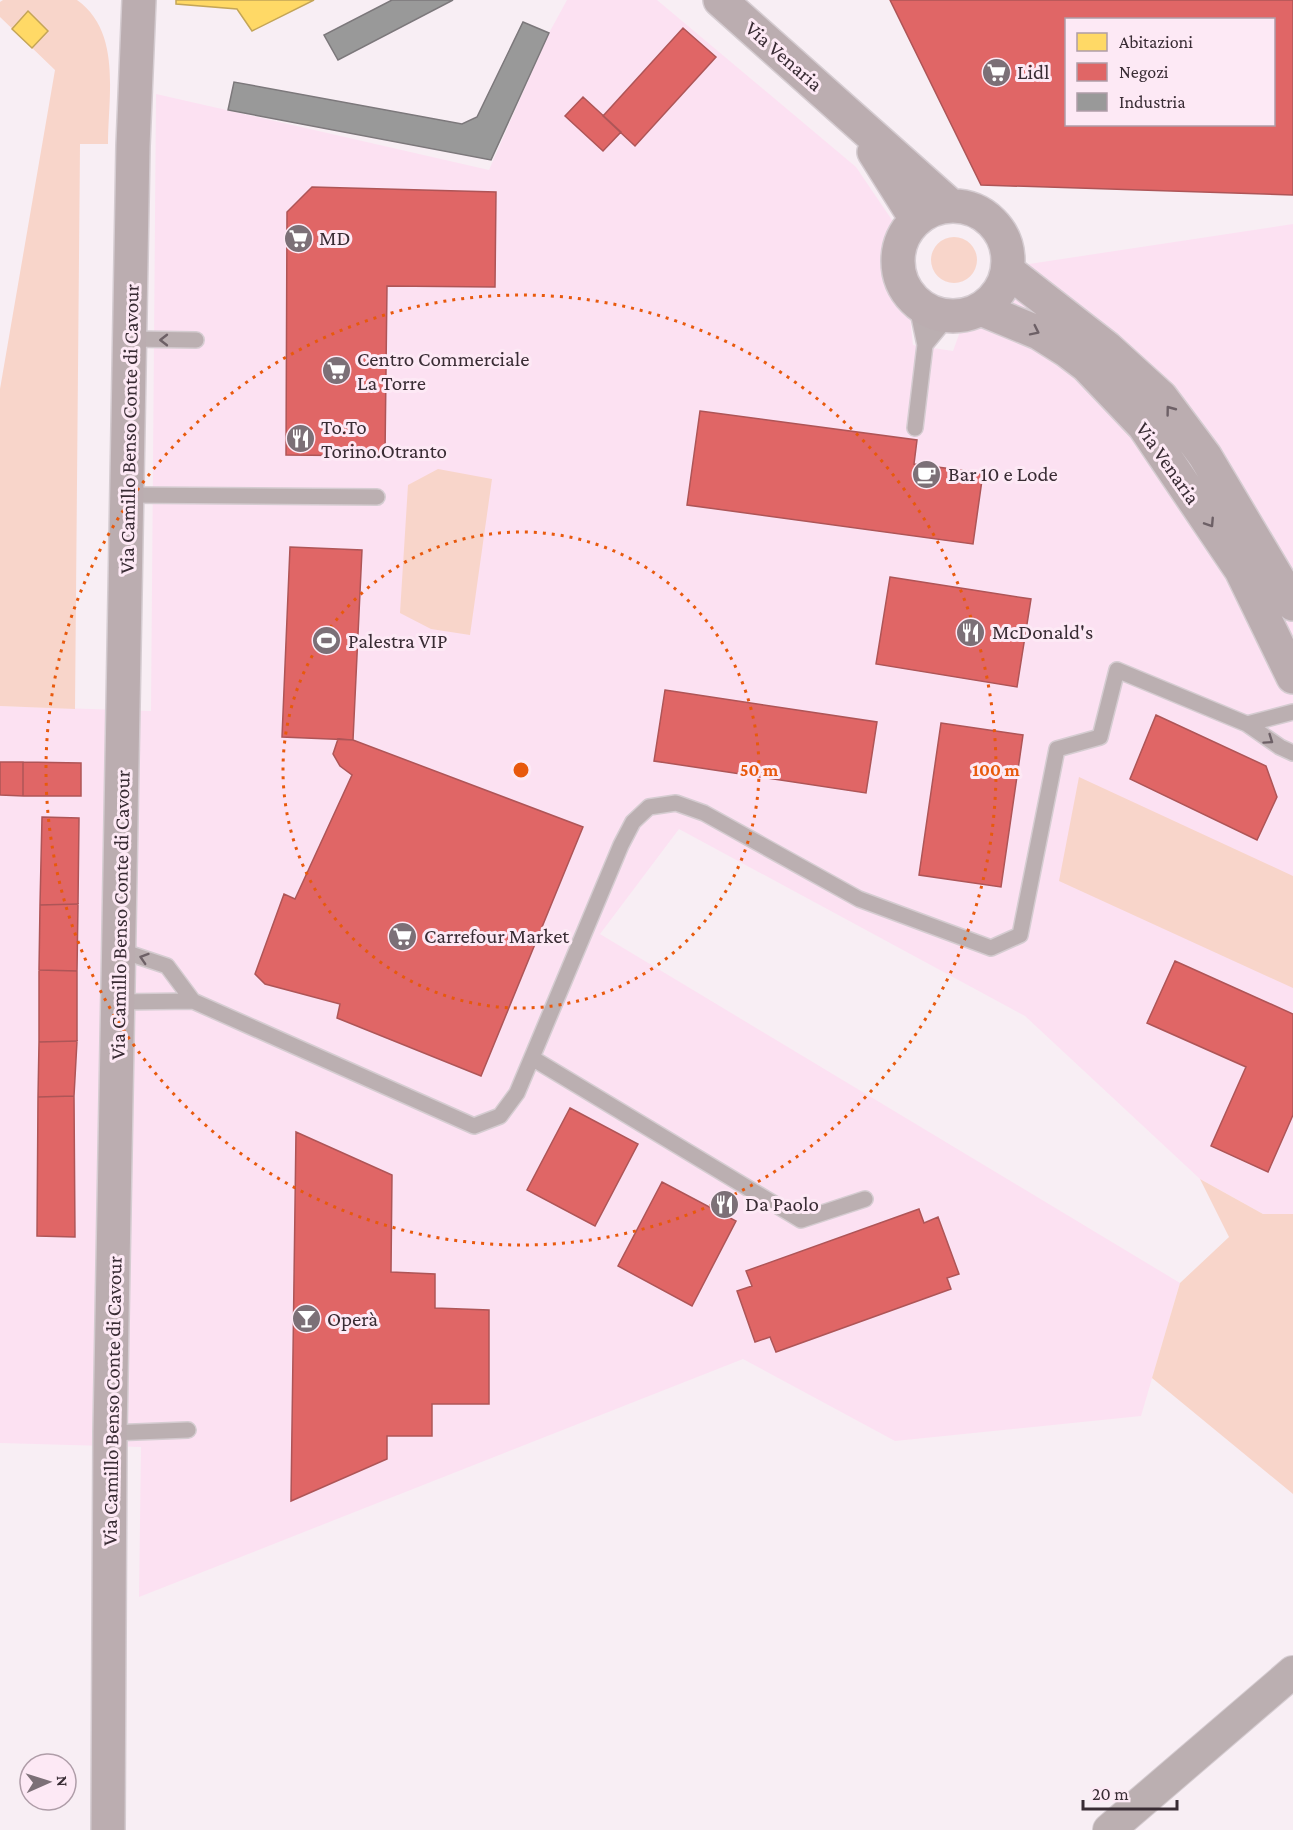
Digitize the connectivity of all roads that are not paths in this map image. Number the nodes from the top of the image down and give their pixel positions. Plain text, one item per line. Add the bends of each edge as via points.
1 (720, 0) edge
2 (137, 1) edge
3 (848, 112) junction
4 (950, 205) junction
5 (916, 219) junction
6 (1008, 271) junction
7 (916, 302) junction
8 (981, 309) junction
9 (949, 316) junction
10 (132, 339) junction
11 (196, 340) dead end
12 (925, 345) junction
13 (915, 428) dead end
14 (128, 495) junction
15 (377, 497) dead end
16 (1284, 614) edge
17 (1293, 677) edge
18 (1293, 712) edge
19 (1246, 724) junction
20 (1293, 753) edge
21 (119, 950) junction
22 (193, 1001) junction
23 (118, 1002) junction
24 (532, 1058) junction
25 (865, 1199) dead end
26 (188, 1430) dead end
27 (110, 1433) junction
28 (1293, 1672) edge
29 (108, 1830) edge
30 (1109, 1830) edge

1 - 3 street, Via Venaria
2 - 10 street, Via Camillo Benso Conte di Cavour
3 - 4 street, Via Venaria
3 - 5 street, Via Venaria
4 - 5 street via 932,209
4 - 6 street via 974,210 995,224 1004,238
5 - 7 street via 904,234 898,260 904,287
6 - 8 street via 998,293
16 -> 6 street, Via Venaria via 1205,456 1161,397 1107,348
7 - 9 street via 931,312
7 - 12 lane
8 - 9 street
8 -> 16 street, Via Venaria via 1039,333 1087,366 1112,391 1144,426 1241,570
9 - 12 lane
11 -> 10 lane
10 - 14 street, Via Camillo Benso Conte di Cavour
12 - 13 lane
14 - 15 lane
14 - 21 street, Via Camillo Benso Conte di Cavour
16 - 17 street, Via Venaria
18 - 19 lane
19 -> 20 lane
19 - 24 lane via 1117,670 1100,736 1057,749 1020,935 991,948 859,899 704,813 676,803 649,807 633,822 621,845
22 -> 21 lane via 167,966
21 - 23 street, Via Camillo Benso Conte di Cavour
22 - 23 lane
22 - 24 lane via 474,1126 500,1116 517,1093
23 - 27 street, Via Camillo Benso Conte di Cavour
24 - 25 lane via 801,1220
26 - 27 lane
27 - 29 street, Via Camillo Benso Conte di Cavour
28 - 30 street

